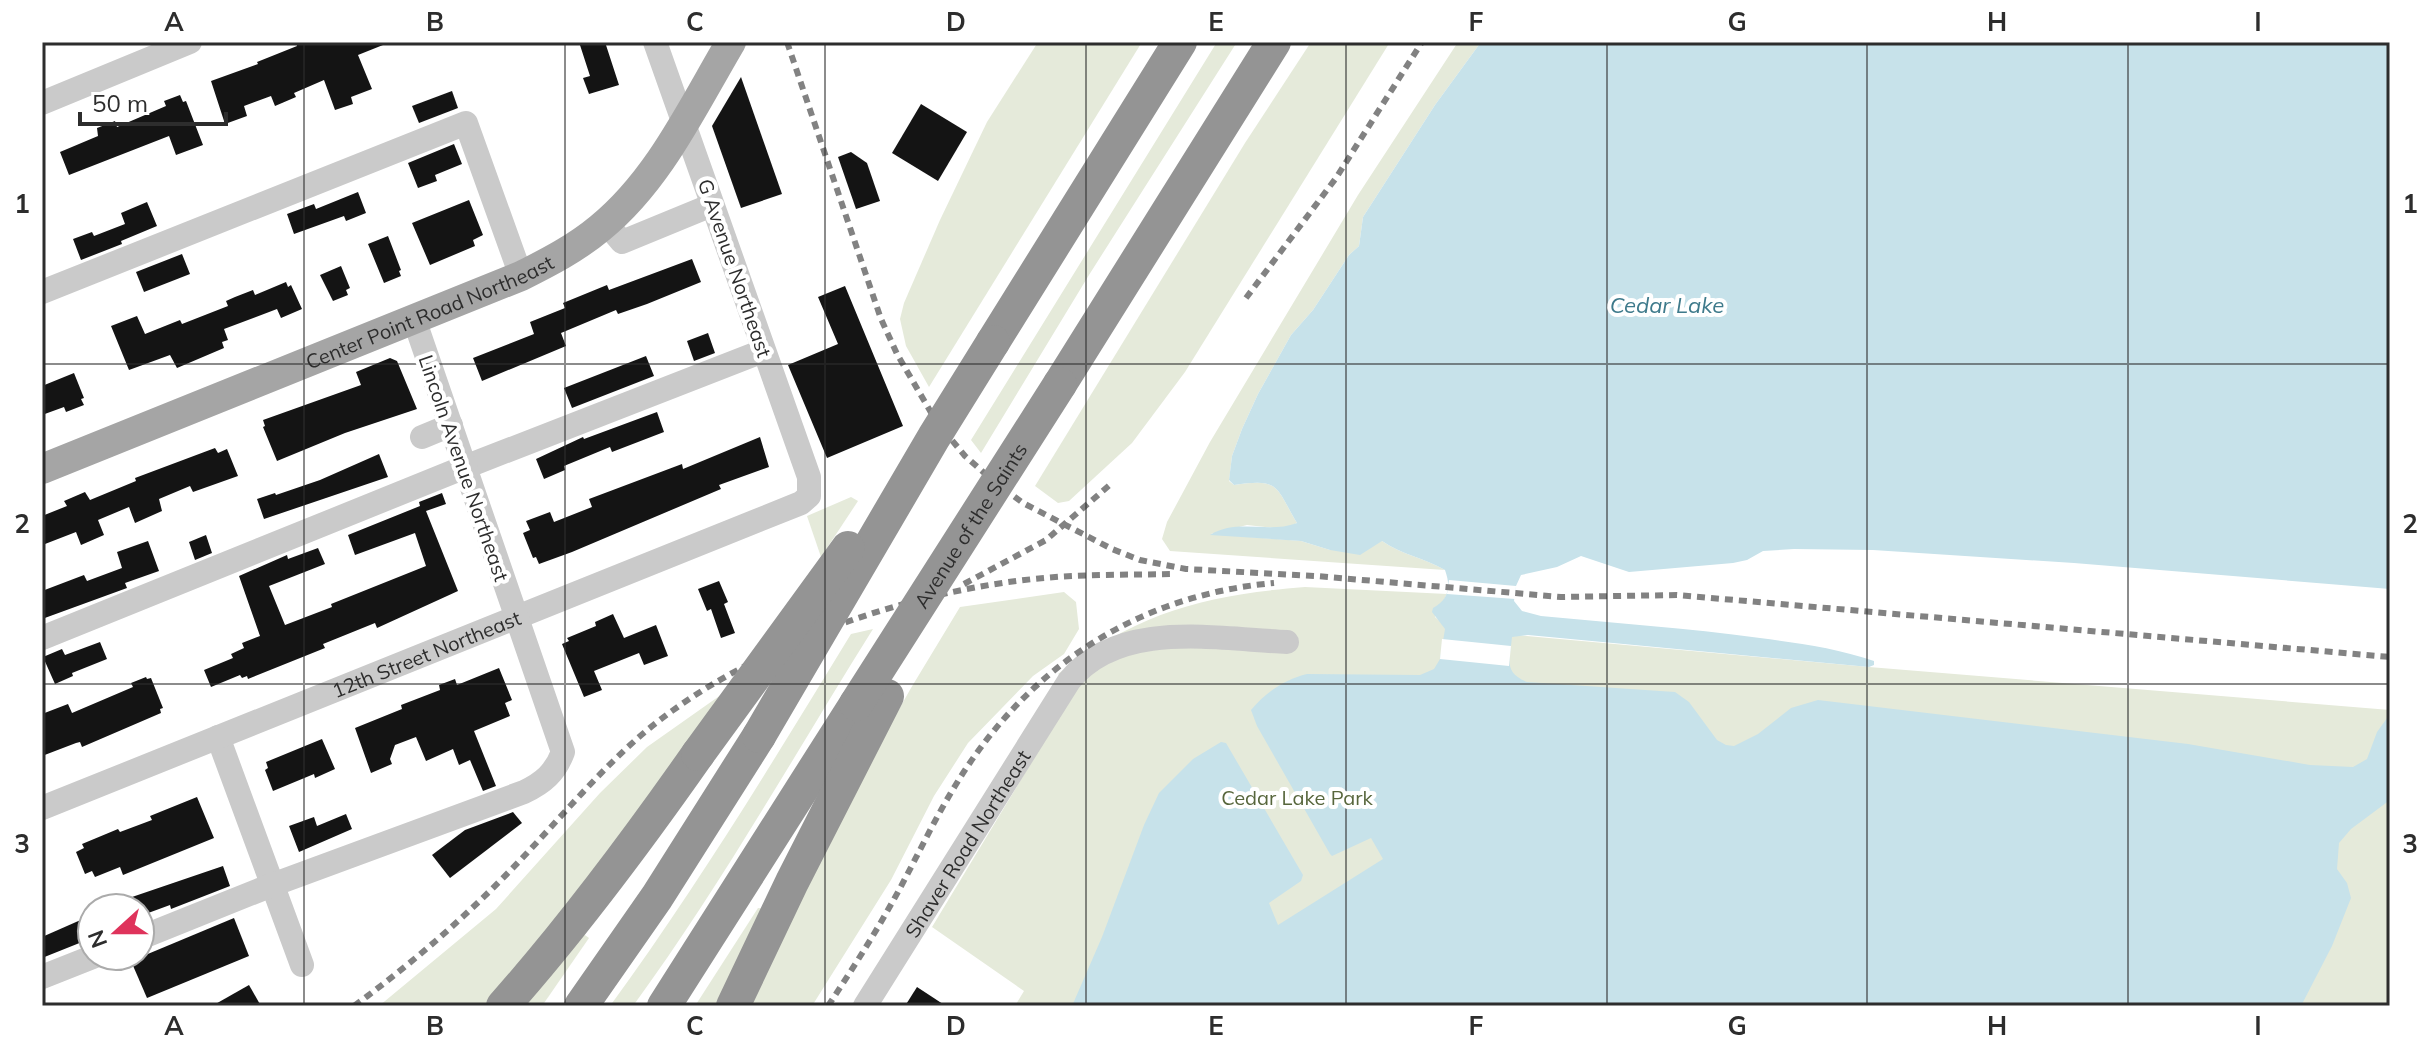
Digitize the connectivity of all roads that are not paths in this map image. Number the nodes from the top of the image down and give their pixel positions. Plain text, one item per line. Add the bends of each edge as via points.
1 (190, 42) edge
2 (655, 42) edge
3 (731, 42) edge
4 (1180, 42) edge
5 (1274, 42) edge
6 (42, 103) edge
7 (683, 122) junction
8 (712, 205) junction
9 (606, 223) junction
10 (521, 276) junction
11 (42, 292) edge
12 (414, 319) junction
13 (763, 351) junction
14 (451, 425) junction
15 (422, 437) dead end
16 (934, 437) junction
17 (465, 467) junction
18 (42, 469) edge
19 (809, 496) joint
20 (515, 618) junction
21 (42, 638) edge
22 (1287, 642) dead end
23 (871, 700) junction
24 (218, 737) junction
25 (42, 808) edge
26 (272, 885) junction
27 (156, 932) edge
28 (76, 964) edge
29 (302, 965) dead end
30 (42, 977) edge
31 (503, 1006) edge
32 (581, 1006) edge
33 (664, 1006) edge
34 (733, 1006) edge
35 (865, 1006) edge

1 - 6 street
2 - 7 street, G Avenue Northeast
3 - 7 main road, Center Point Road Northeast
4 - 16 highway, bridge
5 - 23 highway, Avenue of the Saints, bridge via 943,565
7 - 8 street, G Avenue Northeast
7 - 9 main road, Center Point Road Northeast via 630,200
8 - 9 street via 622,242
8 - 13 street, G Avenue Northeast
9 - 10 main road, Center Point Road Northeast
10 - 11 street via 466,123
10 - 12 main road, Center Point Road Northeast
12 - 14 street, Lincoln Avenue Northeast
12 - 18 main road, Center Point Road Northeast
13 - 17 street
13 - 19 street, G Avenue Northeast via 809,477
14 - 15 street
14 - 17 street, Lincoln Avenue Northeast
16 - 31 highway, bridge via 797,615 619,866
16 - 32 highway, bridge via 759,736
17 - 20 street, Lincoln Avenue Northeast
17 - 21 street
19 - 20 street, 12th Street Northeast
20 - 24 street, 12th Street Northeast
20 - 26 street, Lincoln Avenue Northeast via 563,752 550,776 524,792
22 - 35 street, Shaver Road Northeast via 1153,639 1113,649 1081,666
23 - 33 highway, Avenue of the Saints
23 - 34 highway
24 - 25 street, 12th Street Northeast
24 - 26 street
26 - 27 street
26 - 29 street
28 - 30 street

